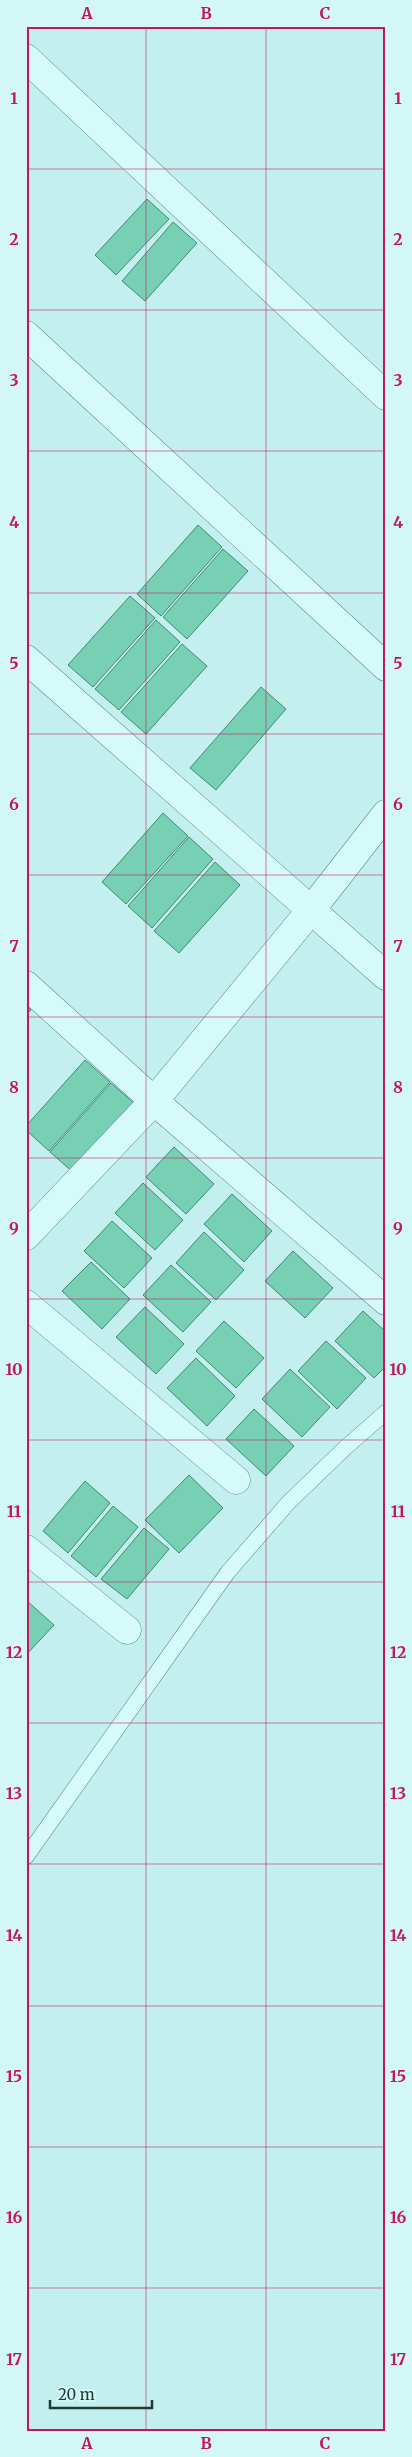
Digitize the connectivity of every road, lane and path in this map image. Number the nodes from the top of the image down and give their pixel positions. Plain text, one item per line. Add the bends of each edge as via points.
1 (26, 58) edge
2 (26, 334) edge
3 (386, 396) edge
4 (26, 660) edge
5 (386, 667) edge
6 (386, 814) edge
7 (311, 910) junction
8 (386, 976) edge
9 (26, 985) edge
10 (154, 1102) junction
11 (26, 1236) edge
12 (386, 1301) edge
13 (26, 1304) edge
14 (386, 1412) edge
15 (236, 1480) dead end
16 (26, 1549) edge
17 (127, 1630) dead end
18 (26, 1857) edge

1 - 3 street
2 - 5 street
4 - 7 street
6 - 7 street
7 - 8 street
7 - 10 street
9 - 10 street
10 - 11 street
10 - 12 street
13 - 15 street
14 - 18 lane via 288,1504 228,1572
16 - 17 street

